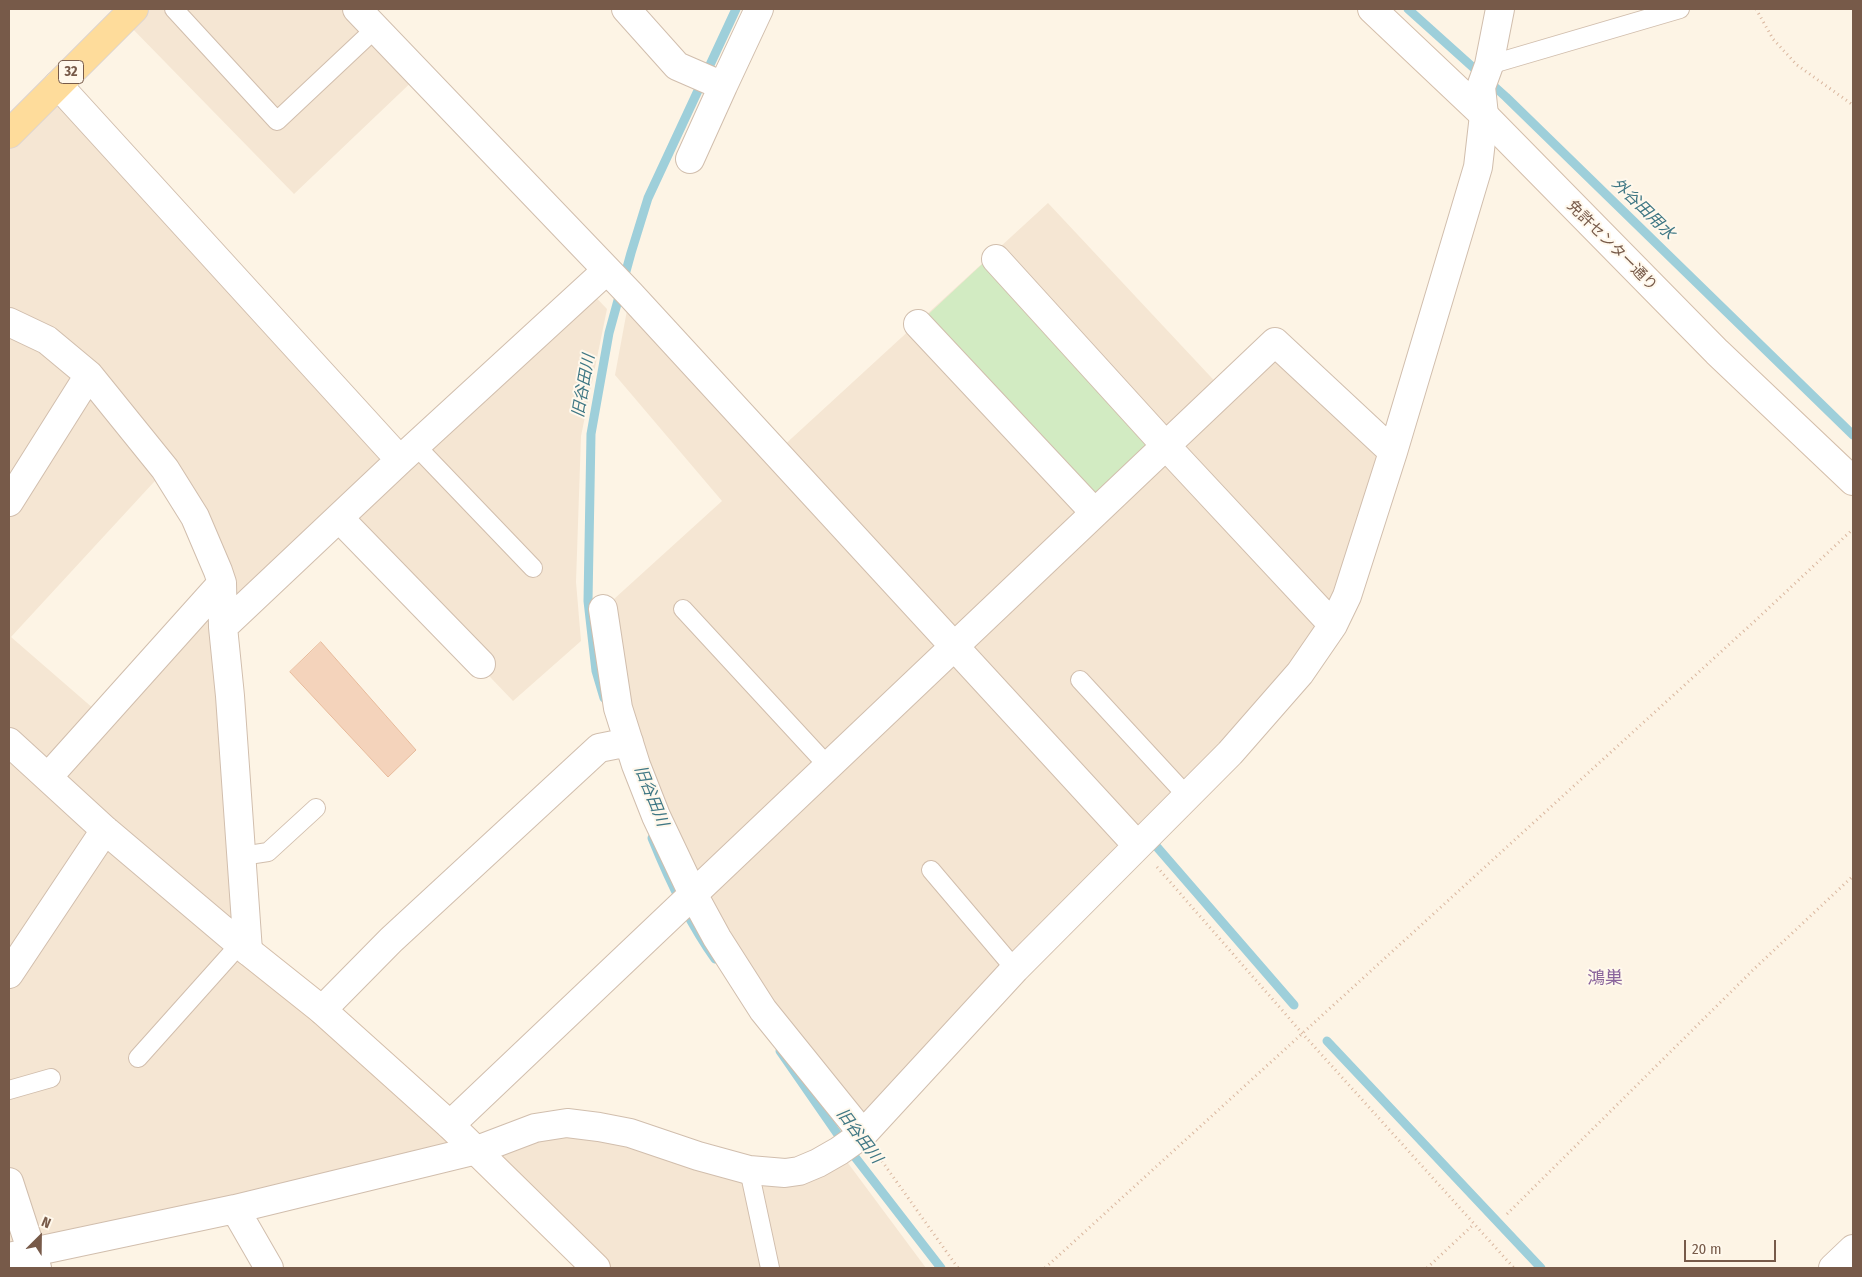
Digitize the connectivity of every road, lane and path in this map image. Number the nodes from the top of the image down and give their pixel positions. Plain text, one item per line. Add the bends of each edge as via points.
1 (134, 9) edge
2 (174, 9) edge
3 (357, 9) edge
4 (626, 9) edge
5 (759, 9) edge
6 (1372, 9) edge
7 (1500, 9) edge
8 (1680, 9) edge
9 (1756, 9) edge
10 (376, 28) junction
11 (1489, 65) junction
12 (58, 85) junction
13 (723, 86) junction
14 (1853, 105) edge
15 (1484, 115) junction
16 (9, 134) edge
17 (690, 159) dead end
18 (996, 259) dead end
19 (607, 270) junction
20 (9, 322) edge
21 (918, 324) dead end
22 (89, 375) junction
23 (1166, 446) junction
24 (1393, 452) junction
25 (408, 453) junction
26 (1853, 481) edge
27 (9, 502) edge
28 (1095, 513) junction
29 (338, 518) junction
30 (1853, 529) edge
31 (533, 568) dead end
32 (222, 582) junction
33 (604, 609) dead end
34 (684, 609) dead end
35 (1332, 625) junction
36 (223, 627) junction
37 (954, 646) junction
38 (481, 664) dead end
39 (1080, 680) dead end
40 (9, 742) edge
41 (629, 742) junction
42 (828, 766) junction
43 (48, 777) junction
44 (1187, 796) junction
45 (316, 808) dead end
46 (105, 830) junction
47 (1138, 845) junction
48 (242, 856) junction
49 (931, 870) dead end
50 (1853, 876) edge
51 (693, 894) junction
52 (244, 947) junction
53 (1015, 969) junction
54 (9, 974) edge
55 (322, 1010) junction
56 (1302, 1033) junction
57 (138, 1058) dead end
58 (51, 1078) dead end
59 (9, 1090) edge
60 (450, 1125) junction
61 (863, 1134) junction
62 (477, 1150) junction
63 (749, 1170) junction
64 (9, 1182) edge
65 (235, 1209) junction
66 (1507, 1214) dead end
67 (1474, 1224) junction
68 (1853, 1249) edge
69 (26, 1259) edge
70 (269, 1268) edge
71 (596, 1268) edge
72 (770, 1268) edge
73 (958, 1268) edge
74 (1045, 1268) edge
75 (1427, 1268) edge
76 (1514, 1268) edge
77 (1833, 1268) edge

1 - 12 main road, 32
2 - 10 lane via 277,121
3 - 10 street
4 - 13 street via 677,66
5 - 13 street
6 - 15 street, 免許センター通り
7 - 11 street
8 - 11 lane
9 - 14 path via 1773,39 1797,65
10 - 19 street
11 - 15 street via 1481,87
12 - 16 main road, 32
12 - 25 street
13 - 17 street
15 - 24 street via 1478,167
15 - 26 street, 免許センター通り via 1716,352
18 - 23 street
19 - 25 street
19 - 37 street
20 - 22 street via 47,340
21 - 28 street
22 - 27 street
22 - 32 street via 165,469 195,517
23 - 24 street via 1275,342
23 - 28 street
23 - 35 street
24 - 35 street via 1347,596
25 - 29 street
25 - 31 lane
28 - 37 street
29 - 36 street
29 - 38 street
30 - 56 path
32 - 36 street
32 - 43 street
33 - 41 street via 618,708
34 - 42 lane
35 - 44 street via 1300,673 1230,753
36 - 48 street
37 - 42 street
37 - 47 street
39 - 44 lane
40 - 43 street
41 - 51 street via 656,816
41 - 55 street via 599,748 391,940
42 - 51 street
43 - 46 street
44 - 47 street
45 - 48 lane via 268,852
46 - 52 street
46 - 54 street
47 - 53 street
47 - 56 path
48 - 52 street
49 - 53 lane
50 - 66 path via 1754,969
51 - 60 street
51 - 61 street via 764,1010
52 - 55 street
52 - 57 lane
53 - 61 street
55 - 60 street
56 - 67 path
56 - 74 path
58 - 59 lane
60 - 62 street
61 - 63 street via 832,1155 799,1171
61 - 73 path
62 - 63 street via 535,1128 567,1124 599,1126
62 - 65 street
62 - 71 street
63 - 72 lane
64 - 69 street
65 - 69 street
65 - 70 street
67 - 75 path
67 - 76 path
68 - 77 street

